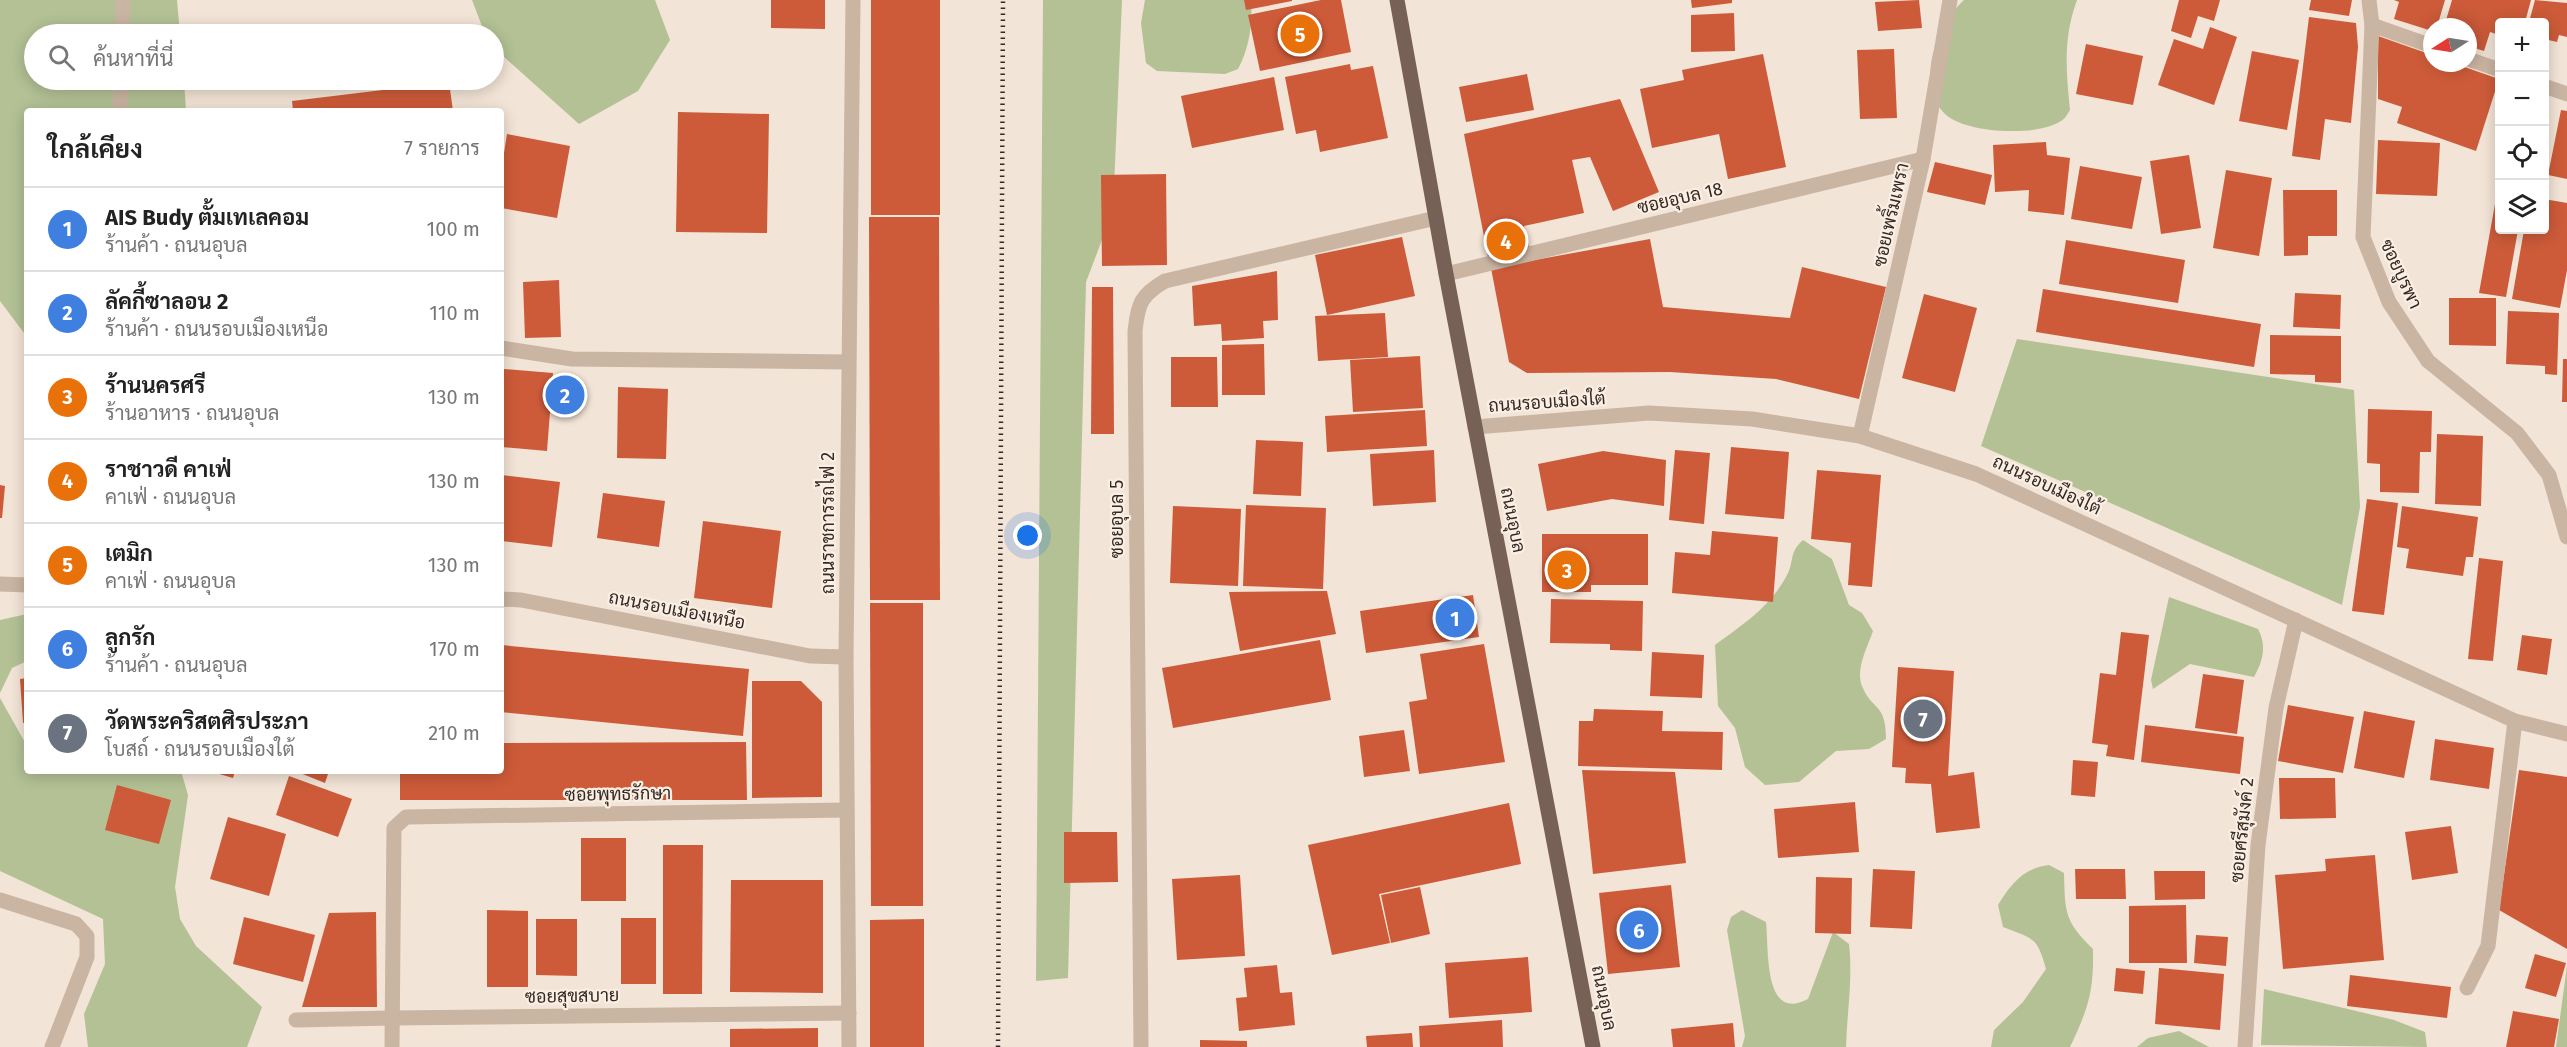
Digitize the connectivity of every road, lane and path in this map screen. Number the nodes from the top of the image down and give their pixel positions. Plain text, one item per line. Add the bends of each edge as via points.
1 (123, 0) edge
2 (853, 0) edge
3 (1397, 0) edge
4 (1950, 0) edge
5 (2369, 0) edge
6 (122, 24) edge
7 (2372, 25) junction
8 (2423, 43) edge
9 (2477, 62) edge
10 (2495, 69) edge
11 (2549, 88) edge
12 (120, 90) edge
13 (2567, 94) edge
14 (120, 108) edge
15 (1923, 159) junction
16 (1436, 218) junction
17 (1446, 274) junction
18 (504, 348) edge
19 (848, 362) junction
20 (1475, 427) junction
21 (1860, 436) junction
22 (2567, 537) edge
23 (0, 584) edge
24 (24, 585) edge
25 (504, 599) edge
26 (2296, 620) junction
27 (846, 657) junction
28 (2515, 721) junction
29 (2567, 734) edge
30 (847, 810) junction
31 (0, 900) edge
32 (2467, 988) dead end
33 (849, 1013) junction
34 (392, 1017) junction
35 (296, 1020) dead end
36 (52, 1047) edge
37 (392, 1047) edge
38 (849, 1047) edge
39 (1141, 1047) edge
40 (1593, 1047) edge
41 (2245, 1047) edge

1 - 6 street
2 - 19 street, ถนนราชการรถไฟ 2
3 - 16 main road, ถนนอุบล
4 - 15 street, ซอยเพริ้มเพรา
5 - 7 street, ซอยบูรพา
7 - 8 street
7 - 22 street, ซอยบูรพา via 2363,237 2389,302 2428,361 2517,434 2549,475
9 - 10 street
11 - 13 street
12 - 14 street
15 - 17 street, ซอยอุบล 18
15 - 21 street, ซอยเพริ้มเพรา
16 - 17 main road, ถนนอุบล
16 - 39 street, ซอยอุบล 5 via 1165,281 1148,291 1138,309 1135,331
17 - 20 main road, ถนนอุบล
18 - 19 street via 572,359
19 - 27 street, ถนนราชการรถไฟ 2
20 - 21 street, ถนนรอบเมืองใต้ via 1649,413 1752,419
20 - 40 main road, ถนนอุบล
21 - 26 street, ถนนรอบเมืองใต้ via 1976,474
23 - 24 street
25 - 27 street, ถนนรอบเมืองเหนือ via 810,656
26 - 28 street, ถนนรอบเมืองใต้
26 - 41 street, ซอยศรีสุมังค์ 2 via 2276,708 2258,845
27 - 30 street, ถนนราชการรถไฟ 2
28 - 29 street, ถนนรอบเมืองใต้
28 - 32 street via 2488,946
30 - 33 street, ถนนราชการรถไฟ 2
30 - 34 street, ซอยพุทธรักษา via 406,817 394,828
31 - 36 street via 76,924 87,936 87,957
33 - 34 street, ซอยสุขสบาย
33 - 38 street, ถนนราชการรถไฟ 2
34 - 35 street, ซอยสุขสบาย
34 - 37 street

